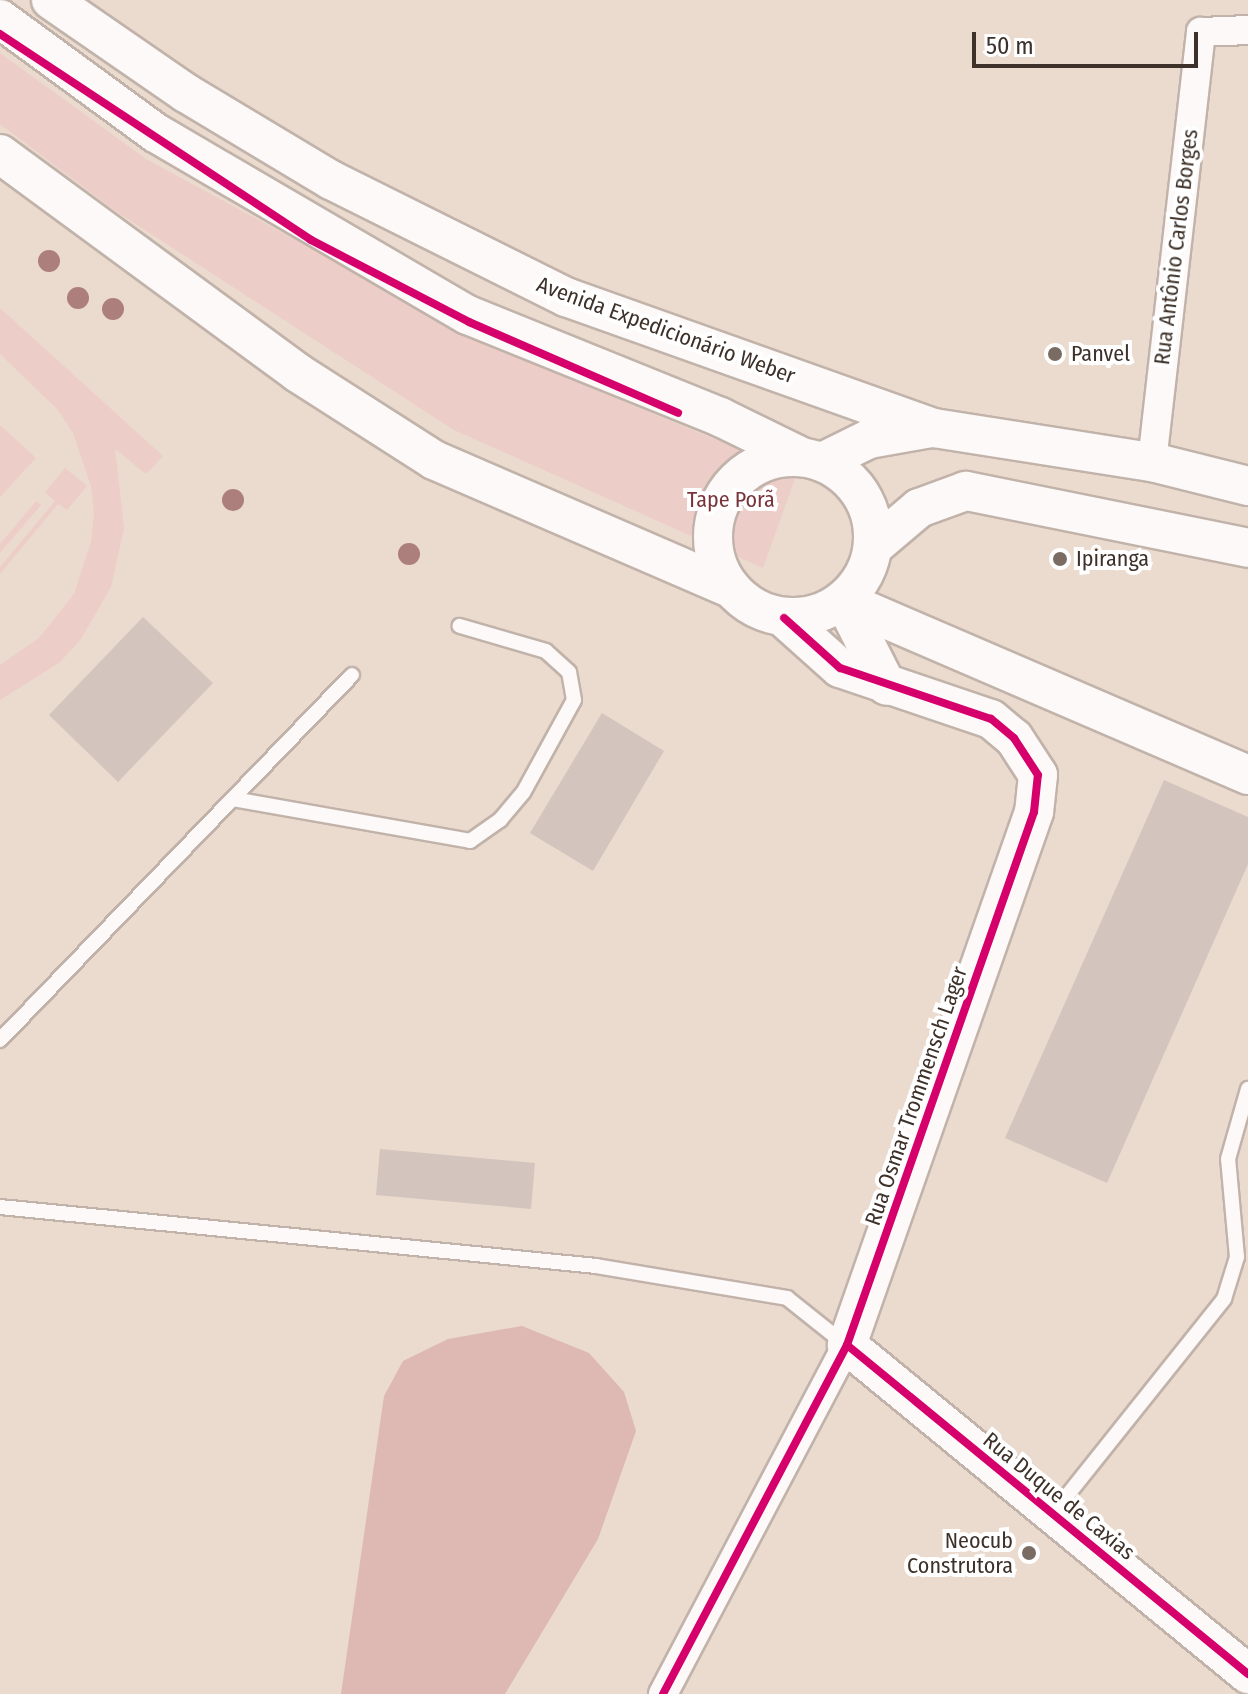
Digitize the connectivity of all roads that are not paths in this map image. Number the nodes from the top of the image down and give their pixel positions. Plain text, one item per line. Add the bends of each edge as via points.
1 (51, 0) edge
2 (0, 19) edge
3 (1248, 30) edge
4 (0, 154) edge
5 (934, 428) junction
6 (812, 460) junction
7 (1152, 462) junction
8 (1248, 486) edge
9 (873, 547) junction
10 (1248, 548) edge
11 (730, 588) junction
12 (844, 601) junction
13 (784, 618) junction
14 (460, 626) dead end
15 (352, 675) dead end
16 (887, 686) junction
17 (1248, 775) edge
18 (233, 799) junction
19 (0, 1040) edge
20 (1248, 1089) edge
21 (0, 1207) edge
22 (847, 1345) junction
23 (1053, 1514) junction
24 (1248, 1674) edge
25 (663, 1694) edge

1 - 5 main road, Avenida Expedicionário Weber via 186,93 434,234 566,297
2 - 6 main road via 156,133 455,309
3 - 7 street, Rua Antônio Carlos Borges via 1201,32
4 - 11 main road via 298,373 434,460
5 - 6 main road via 869,439
5 - 7 main road, Avenida Expedicionário Weber
6 - 9 main road via 856,487 873,526
6 - 11 main road via 760,463 728,489 717,508 713,549
7 - 8 main road, Avenida Expedicionário Weber
9 - 10 main road via 919,508 966,491
9 - 12 main road via 868,567
11 - 13 main road via 754,608
12 - 13 main road via 805,617
12 - 16 main road
12 - 17 main road
13 - 16 main road, Rua Osmar Trommensch Lager via 840,668
14 - 18 lane via 546,651 569,672 574,700 523,793 500,820 470,841
15 - 18 lane
16 - 22 main road, Rua Osmar Trommensch Lager via 991,719 1014,738 1038,775 1034,812
18 - 19 lane
20 - 23 lane via 1228,1159 1237,1257 1224,1299
21 - 22 lane via 596,1266 787,1298
22 - 23 main road, Rua Duque de Caxias
22 - 25 street, Rua Osmar Trommensch Lager
23 - 24 main road, Rua Duque de Caxias

